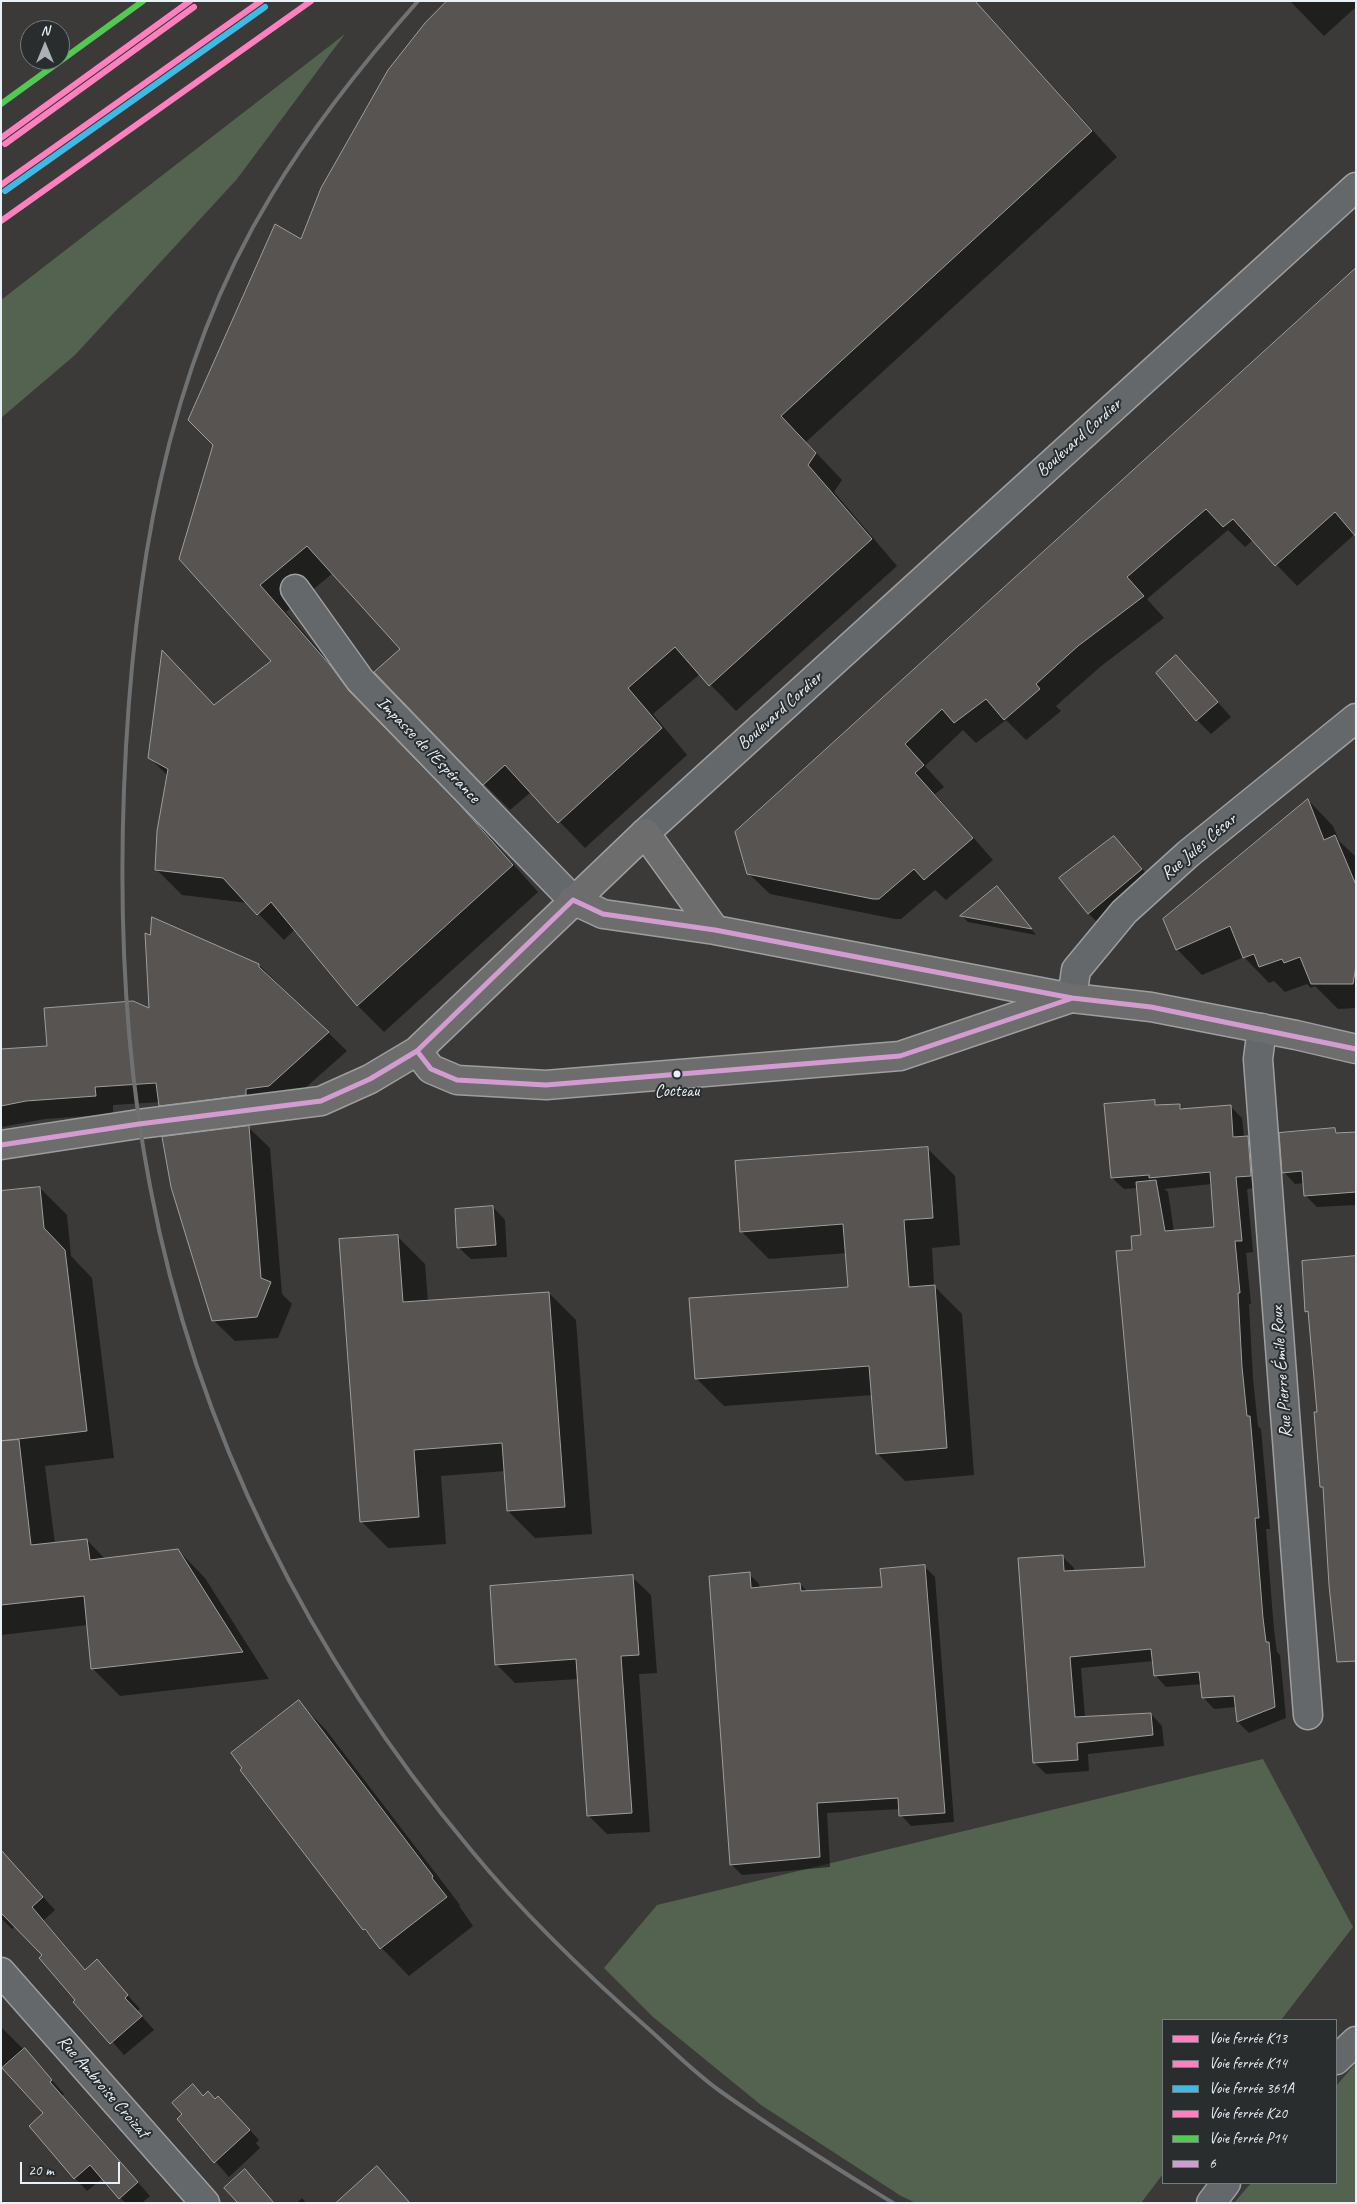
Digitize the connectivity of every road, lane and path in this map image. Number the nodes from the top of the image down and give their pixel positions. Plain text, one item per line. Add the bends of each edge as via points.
1 (1356, 187) edge
2 (295, 589) dead end
3 (1356, 718) edge
4 (645, 833) junction
5 (573, 900) junction
6 (715, 930) junction
7 (1072, 998) junction
8 (1262, 1028) junction
9 (417, 1050) junction
10 (1356, 1050) edge
11 (1, 1145) edge
12 (1308, 1715) dead end
13 (1, 1972) edge
14 (1356, 2041) edge
15 (1337, 2059) edge
16 (1225, 2184) edge
17 (205, 2203) edge
18 (1211, 2203) edge

1 - 4 street, Boulevard Cordier
2 - 5 street, Impasse de l'Espérance via 360,680
3 - 7 street, Rue Jules César via 1188,854 1124,912 1076,970
4 - 5 main road, Boulevard Cordier
4 - 6 main road
5 - 6 main road via 603,914
5 - 9 main road, Boulevard Cordier
6 - 7 main road
7 - 8 main road via 1151,1007
7 - 9 main road via 900,1056 556,1084 457,1080 431,1069
8 - 10 main road
8 - 12 street, Rue Pierre Émile Roux via 1258,1060
9 - 11 main road, Boulevard Cordier via 370,1079 321,1101
13 - 17 street, Rue Ambroise Croizat
14 - 15 street
16 - 18 street

